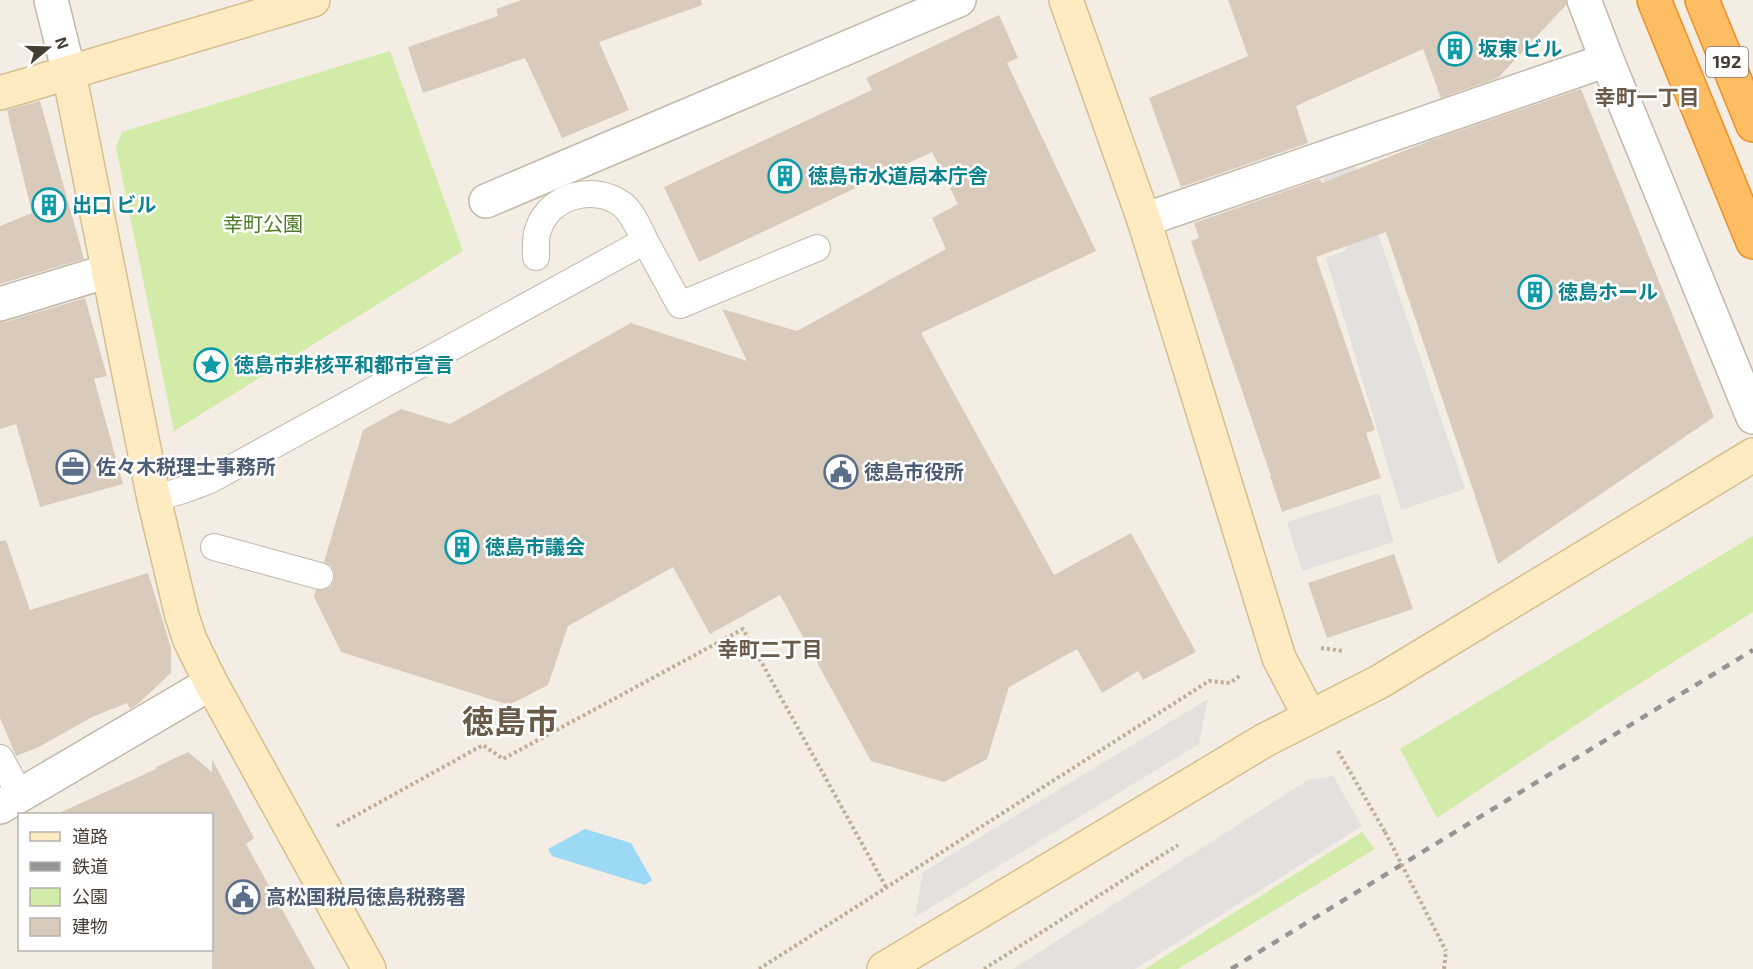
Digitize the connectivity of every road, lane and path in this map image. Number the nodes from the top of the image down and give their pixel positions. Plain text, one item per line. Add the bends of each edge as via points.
1 (51, 0) edge
2 (313, 0) edge
3 (959, 0) edge
4 (1066, 0) edge
5 (1584, 0) edge
6 (1654, 0) edge
7 (1702, 0) edge
8 (1607, 60) junction
9 (69, 73) junction
10 (0, 93) edge
11 (1753, 124) edge
12 (486, 201) dead end
13 (1144, 220) junction
14 (645, 241) junction
15 (1753, 242) edge
16 (817, 248) dead end
17 (536, 257) dead end
18 (108, 271) junction
19 (0, 304) edge
20 (1753, 417) edge
21 (1753, 455) edge
22 (154, 499) junction
23 (214, 547) dead end
24 (320, 576) dead end
25 (1244, 674) dead end
26 (211, 683) junction
27 (1310, 717) junction
28 (1338, 751) dead end
29 (0, 758) edge
30 (10, 801) edge
31 (335, 827) dead end
32 (1186, 840) dead end
33 (886, 886) junction
34 (369, 969) edge
35 (759, 969) edge
36 (884, 969) edge
37 (984, 969) edge
38 (1444, 969) edge

1 - 9 street
2 - 9 street
3 - 12 street
4 - 13 street
5 - 8 street
6 - 15 highway, 192
7 - 11 highway, 192
8 - 13 street
8 - 20 street
9 - 10 street
9 - 18 street
13 - 27 street via 1279,658
14 - 16 lane via 680,305
14 - 17 lane via 622,205 602,195 580,194 566,199 545,216 538,230
14 - 22 lane via 210,480
18 - 19 street
18 - 22 street
21 - 27 street via 1379,682
22 - 26 street via 182,616
23 - 24 lane
25 - 33 path via 1230,683 1209,681
26 - 30 street
26 - 34 street
27 - 36 street via 1265,740
28 - 38 path, bridge via 1446,951
29 - 30 lane
31 - 33 path via 483,746 503,759 743,629
32 - 37 path
33 - 35 path

